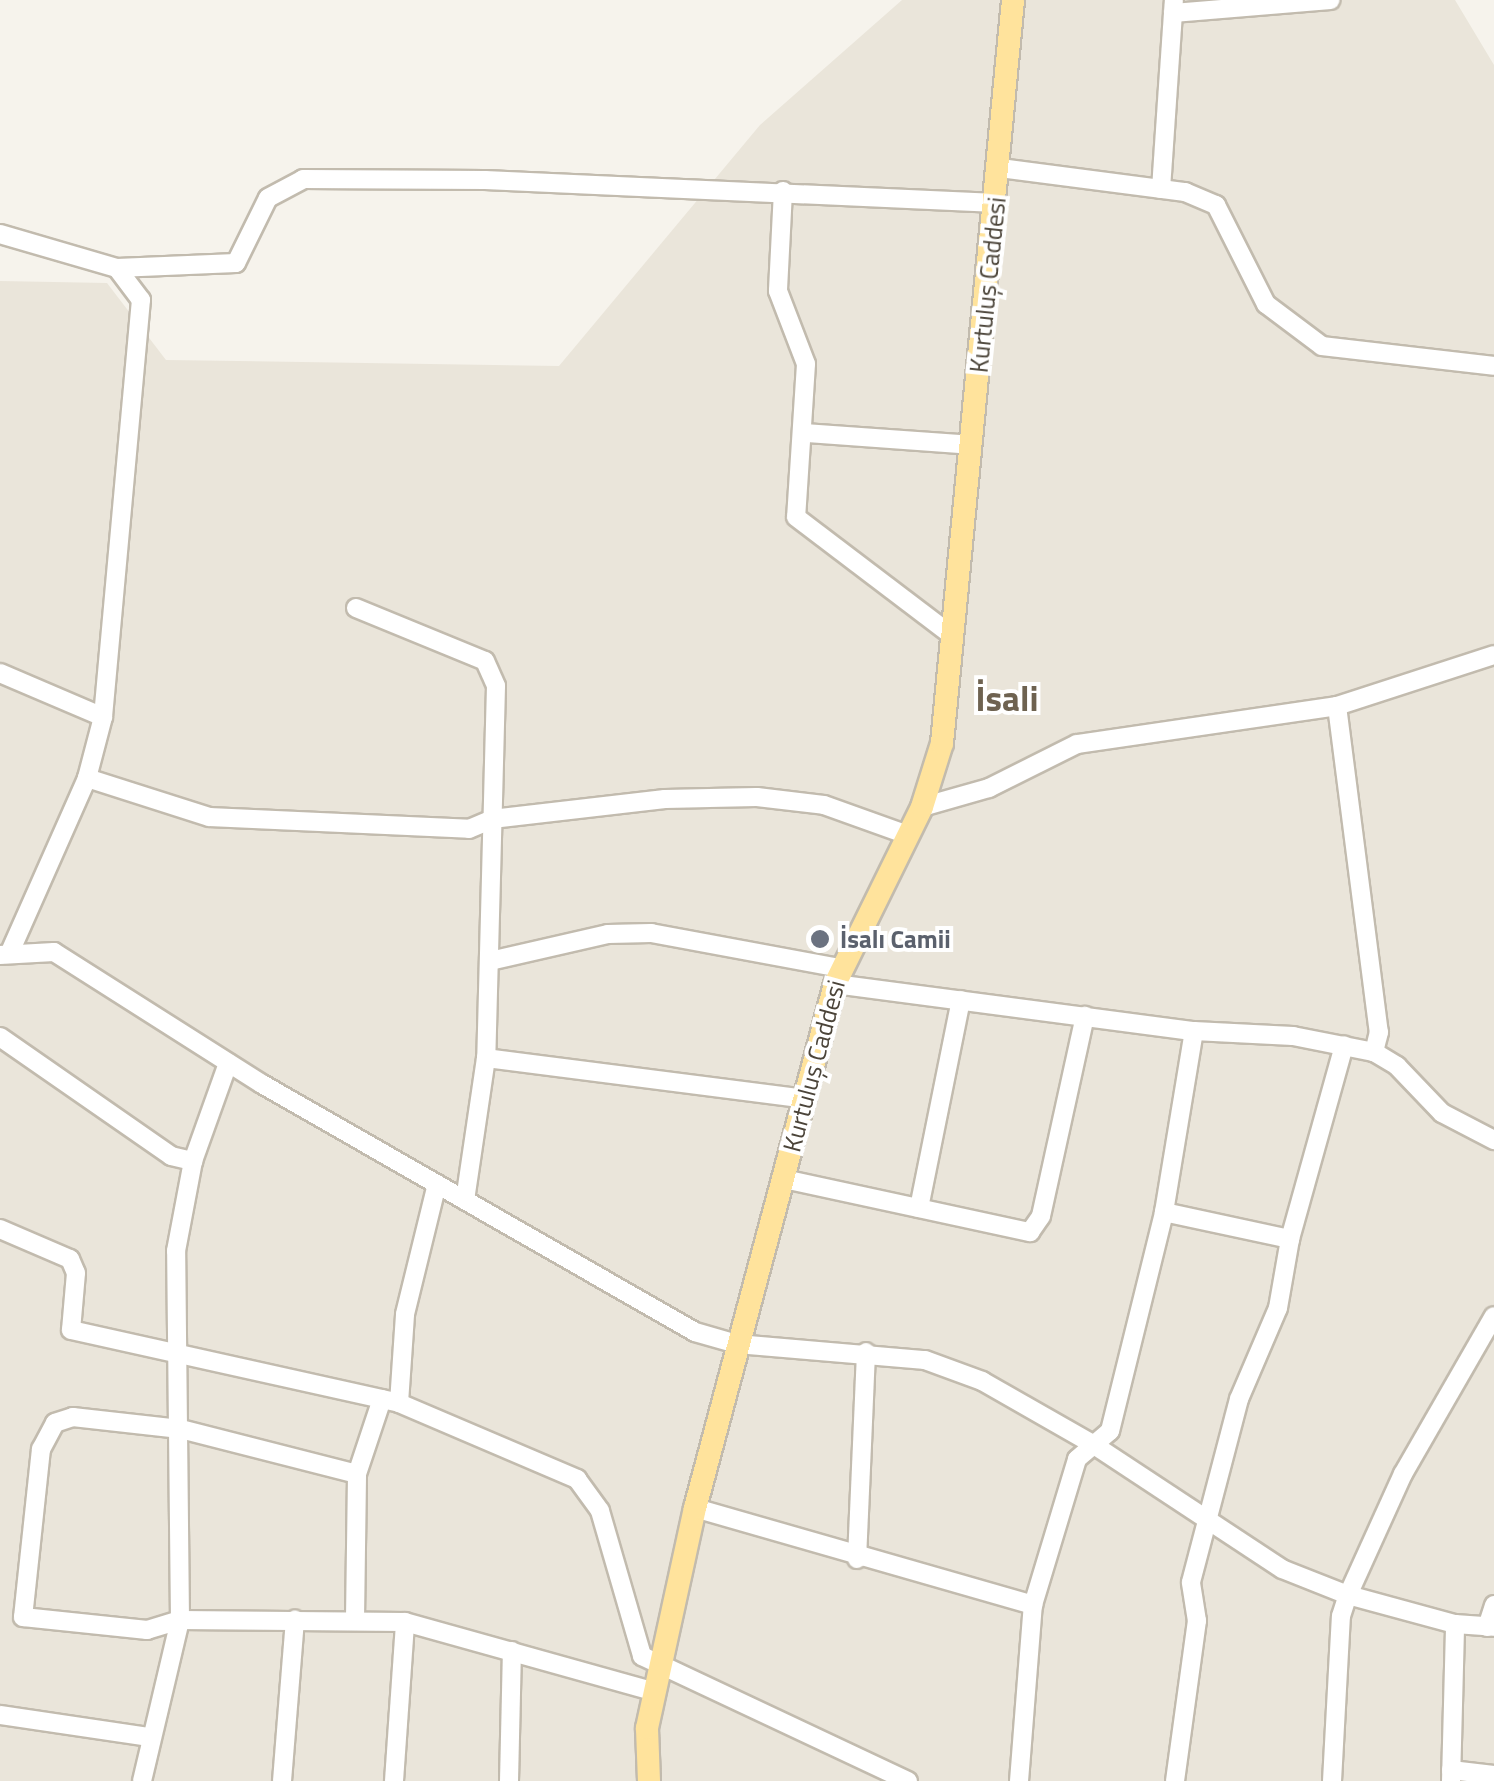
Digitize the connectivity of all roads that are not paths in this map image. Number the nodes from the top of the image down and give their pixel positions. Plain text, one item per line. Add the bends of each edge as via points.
1 (1013, 0) edge
2 (1330, 0) edge
3 (1174, 7) edge
4 (1000, 168) junction
5 (1161, 188) junction
6 (782, 191) junction
7 (996, 203) junction
8 (0, 234) edge
9 (117, 268) junction
10 (1494, 366) edge
11 (806, 432) junction
12 (972, 445) junction
13 (356, 608) dead end
14 (953, 636) junction
15 (1494, 655) edge
16 (0, 673) edge
17 (1337, 706) junction
18 (103, 717) junction
19 (87, 778) junction
20 (922, 807) junction
21 (492, 820) junction
22 (906, 834) junction
23 (5, 953) edge
24 (490, 961) junction
25 (838, 976) junction
26 (961, 1000) junction
27 (1085, 1016) junction
28 (1194, 1030) junction
29 (0, 1037) edge
30 (1344, 1046) junction
31 (1374, 1052) junction
32 (486, 1058) junction
33 (228, 1063) junction
34 (806, 1098) junction
35 (1494, 1140) edge
36 (193, 1160) junction
37 (784, 1179) junction
38 (437, 1184) junction
39 (465, 1200) junction
40 (919, 1208) junction
41 (1164, 1212) junction
42 (0, 1229) edge
43 (1290, 1239) junction
44 (1494, 1316) edge
45 (737, 1344) junction
46 (866, 1352) junction
47 (178, 1353) junction
48 (390, 1401) junction
49 (180, 1428) junction
50 (1094, 1445) junction
51 (357, 1474) junction
52 (695, 1508) junction
53 (1204, 1521) junction
54 (857, 1558) junction
55 (1348, 1594) junction
56 (1033, 1605) junction
57 (1494, 1605) edge
58 (180, 1620) junction
59 (296, 1620) junction
60 (354, 1620) junction
61 (405, 1622) junction
62 (1455, 1624) junction
63 (1490, 1627) edge
64 (512, 1652) junction
65 (662, 1661) junction
66 (655, 1692) junction
67 (0, 1715) edge
68 (150, 1737) junction
69 (1452, 1775) edge
70 (1494, 1776) edge
71 (142, 1781) edge
72 (282, 1781) edge
73 (394, 1781) edge
74 (510, 1781) edge
75 (649, 1781) edge
76 (908, 1781) edge
77 (1019, 1781) edge
78 (1175, 1781) edge
79 (1332, 1781) edge

1 - 4 main road, Kurtuluş Caddesi
2 - 3 street
3 - 5 street
4 - 5 street
4 - 7 main road, Kurtuluş Caddesi
5 - 10 street via 1216,205 1266,304 1322,346
6 - 7 street
6 - 9 street via 304,179 268,198 236,262
6 - 11 street via 778,291 806,364
7 - 12 main road, Kurtuluş Caddesi
8 - 9 street
9 - 18 street via 141,300
11 - 12 street
11 - 14 street via 796,517
12 - 14 main road, Kurtuluş Caddesi
13 - 21 street via 485,661 496,686
14 - 20 main road, Kurtuluş Caddesi via 942,742
15 - 17 street
16 - 18 street
17 - 20 street via 1077,744 989,788
17 - 31 street via 1379,1032
18 - 19 street
19 - 21 street via 210,817 469,829
19 - 23 street
20 - 22 main road, Kurtuluş Caddesi
21 - 22 street via 665,798 757,798 824,804
21 - 24 street
22 - 25 main road, Kurtuluş Caddesi
23 - 33 street via 54,952
24 - 25 street via 608,934 651,933
24 - 32 street
25 - 26 street
25 - 34 main road, Kurtuluş Caddesi
26 - 27 street
26 - 40 street
27 - 28 street
27 - 40 street via 1041,1216 1030,1232
28 - 30 street
28 - 41 street
29 - 36 street via 171,1156
30 - 31 street
30 - 43 street
31 - 35 street via 1442,1113
32 - 34 street
32 - 39 street
33 - 36 street
33 - 38 street
34 - 37 main road, Kurtuluş Caddesi
36 - 47 street via 176,1251
37 - 40 street
37 - 45 main road, Kurtuluş Caddesi
38 - 39 street
38 - 48 street
39 - 45 street via 694,1332
41 - 43 street
41 - 50 street via 1110,1431
42 - 47 street via 70,1259 76,1273 71,1330
43 - 53 street via 1278,1308 1239,1399
44 - 55 street via 1402,1474
45 - 46 street
45 - 52 main road, Kurtuluş Caddesi
46 - 50 street via 925,1360 982,1381
46 - 54 street
47 - 48 street
47 - 49 street
48 - 51 street
48 - 65 street via 577,1479 600,1512 642,1656
49 - 51 street
49 - 58 street
49 - 58 street via 74,1417 55,1423 42,1450 23,1617 147,1630
50 - 53 street
50 - 56 street via 1077,1459
51 - 60 street
52 - 54 street
52 - 65 main road, Kurtuluş Caddesi
53 - 55 street via 1282,1569
53 - 78 street via 1190,1582 1196,1621
54 - 56 street
55 - 62 street
55 - 79 street via 1341,1616
56 - 77 street
57 - 63 street
58 - 59 street
58 - 68 street
59 - 60 street
59 - 72 street
60 - 61 street
61 - 64 street
61 - 73 street
62 - 63 street
62 - 69 street
64 - 66 street
64 - 74 street
65 - 66 main road, Kurtuluş Caddesi
65 - 76 street
66 - 75 main road, Kurtuluş Caddesi via 647,1728
67 - 68 street
68 - 71 street
69 - 70 street

